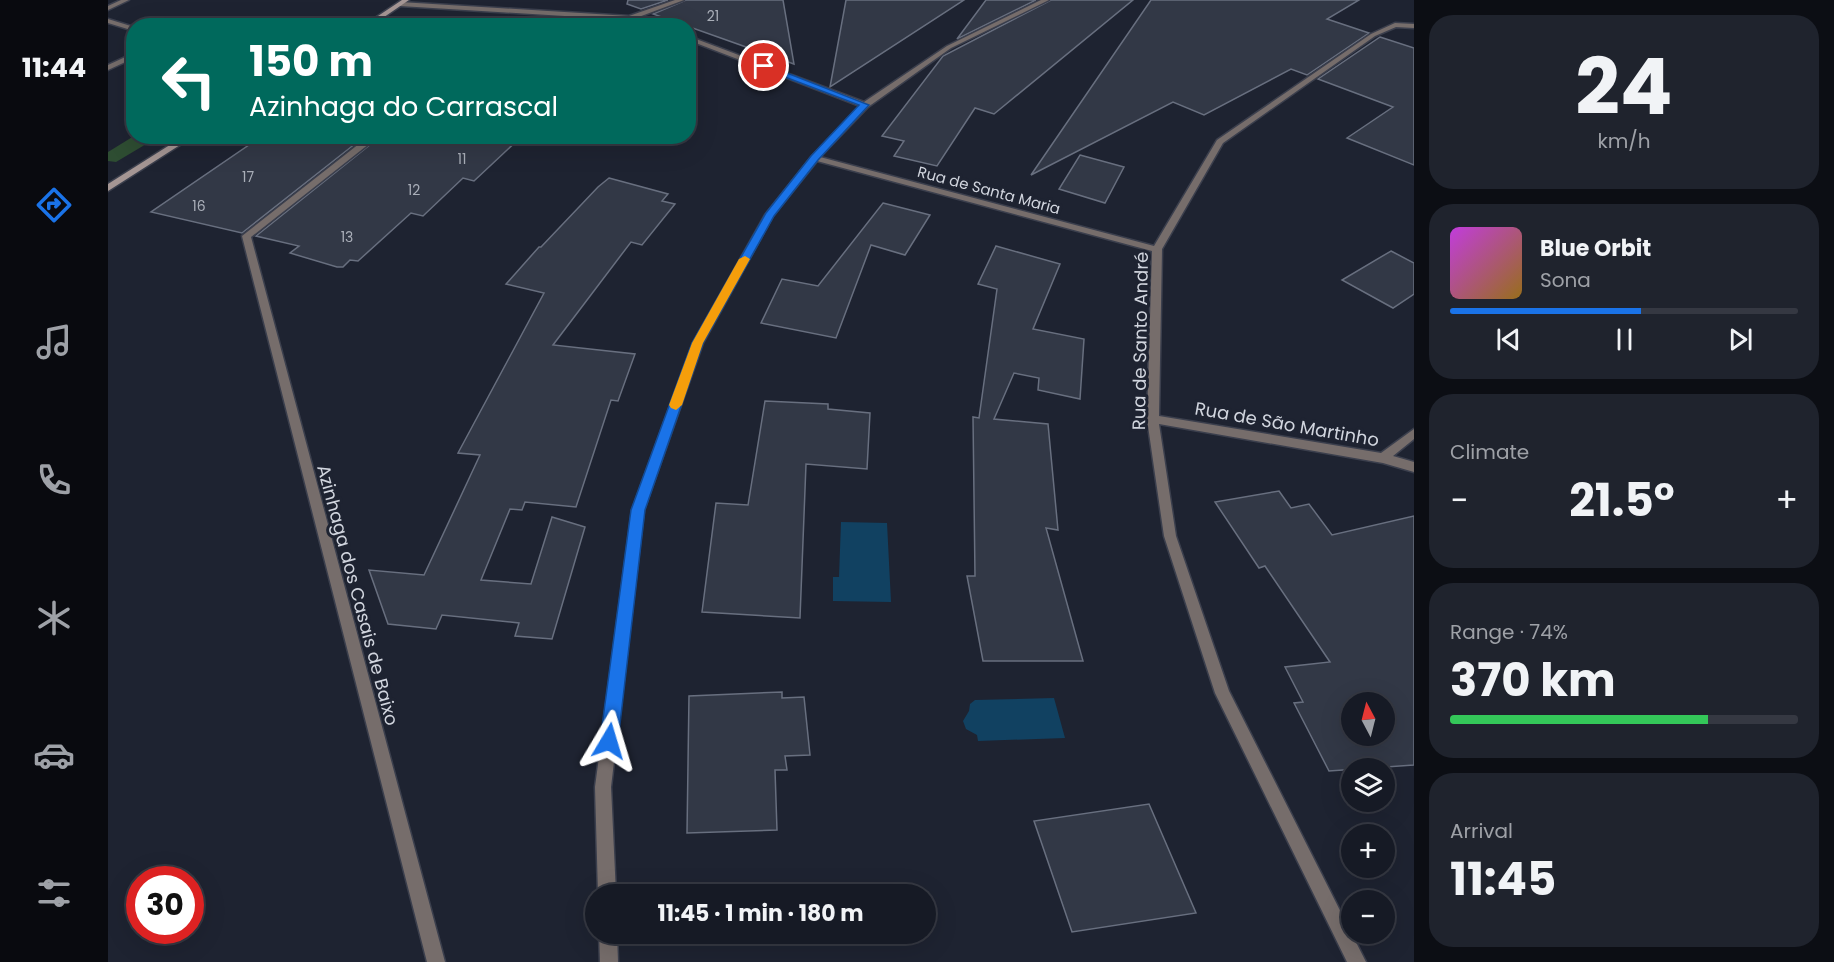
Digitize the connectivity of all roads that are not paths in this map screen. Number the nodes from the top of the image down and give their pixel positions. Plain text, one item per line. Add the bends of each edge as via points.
1 (126, 0) edge
2 (681, 0) edge
3 (1046, 0) edge
4 (403, 2) edge
5 (108, 8) edge
6 (378, 18) edge
7 (630, 18) joint
8 (108, 21) edge
9 (1414, 26) edge
10 (126, 27) edge
11 (696, 41) edge
12 (126, 59) edge
13 (108, 68) edge
14 (865, 105) junction
15 (177, 144) edge
16 (365, 144) edge
17 (815, 158) junction
18 (108, 188) edge
19 (1157, 249) junction
20 (1153, 419) junction
21 (1414, 433) edge
22 (1383, 458) junction
23 (1414, 467) edge
24 (607, 884) edge
25 (608, 944) edge
26 (436, 962) edge
27 (609, 962) edge
28 (1357, 962) edge

1 - 5 street
2 - 7 street
3 - 14 street via 948,47
4 - 6 street
4 - 7 street
8 - 10 street
9 - 19 street, Rua de Santo André via 1395,25 1373,35 1220,142
11 - 14 street
12 - 13 street
14 - 17 street
15 - 18 street
16 - 26 street, Azinhaga dos Casais de Baixo via 246,236
17 - 19 street, Rua de Santa Maria
17 - 24 street via 769,215 698,343 638,510 603,787
19 - 20 street, Rua de Santo André
20 - 22 street, Rua de São Martinho
20 - 28 street, Rua de Santo André via 1170,536 1222,693
21 - 22 street
22 - 23 street, Rua de São Martinho
25 - 27 street

